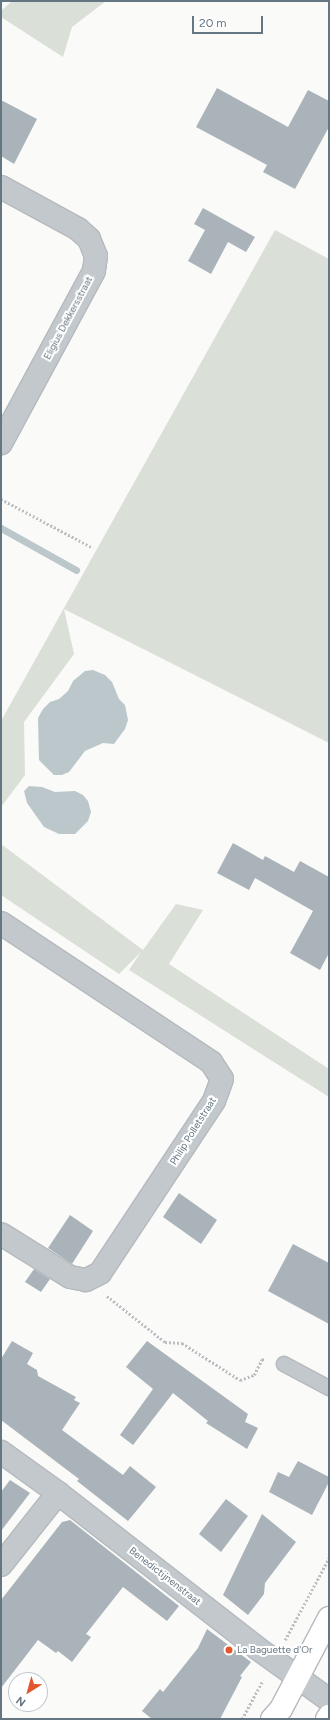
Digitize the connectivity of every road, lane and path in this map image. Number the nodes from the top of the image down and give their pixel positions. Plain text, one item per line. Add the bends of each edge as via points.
1 (1, 187) edge
2 (1, 442) edge
3 (1, 499) edge
4 (93, 548) dead end
5 (1, 923) edge
6 (1, 1234) edge
7 (86, 1280) junction
8 (284, 1364) joint
9 (329, 1388) edge
10 (1, 1452) edge
11 (58, 1493) junction
12 (1, 1566) edge
13 (329, 1618) edge
14 (297, 1677) junction
15 (329, 1700) edge
16 (277, 1716) edge
17 (329, 1716) edge
18 (327, 1719) edge

1 - 2 street, Eligius Dekkersstraat via 78,229 89,239 96,256 94,271
3 - 4 path
5 - 7 street, Philip Polletstraat via 211,1062 222,1080 214,1102 100,1273
6 - 7 street via 70,1277
7 - 8 path via 165,1342 182,1343 240,1380 254,1375 262,1359 276,1366
8 - 9 lane
10 - 11 street, Benedictijnenstraat
11 - 12 street
11 - 14 street, Benedictijnenstraat
13 - 14 main road
14 - 15 street, Benedictijnenstraat
14 - 16 main road
17 - 18 main road

